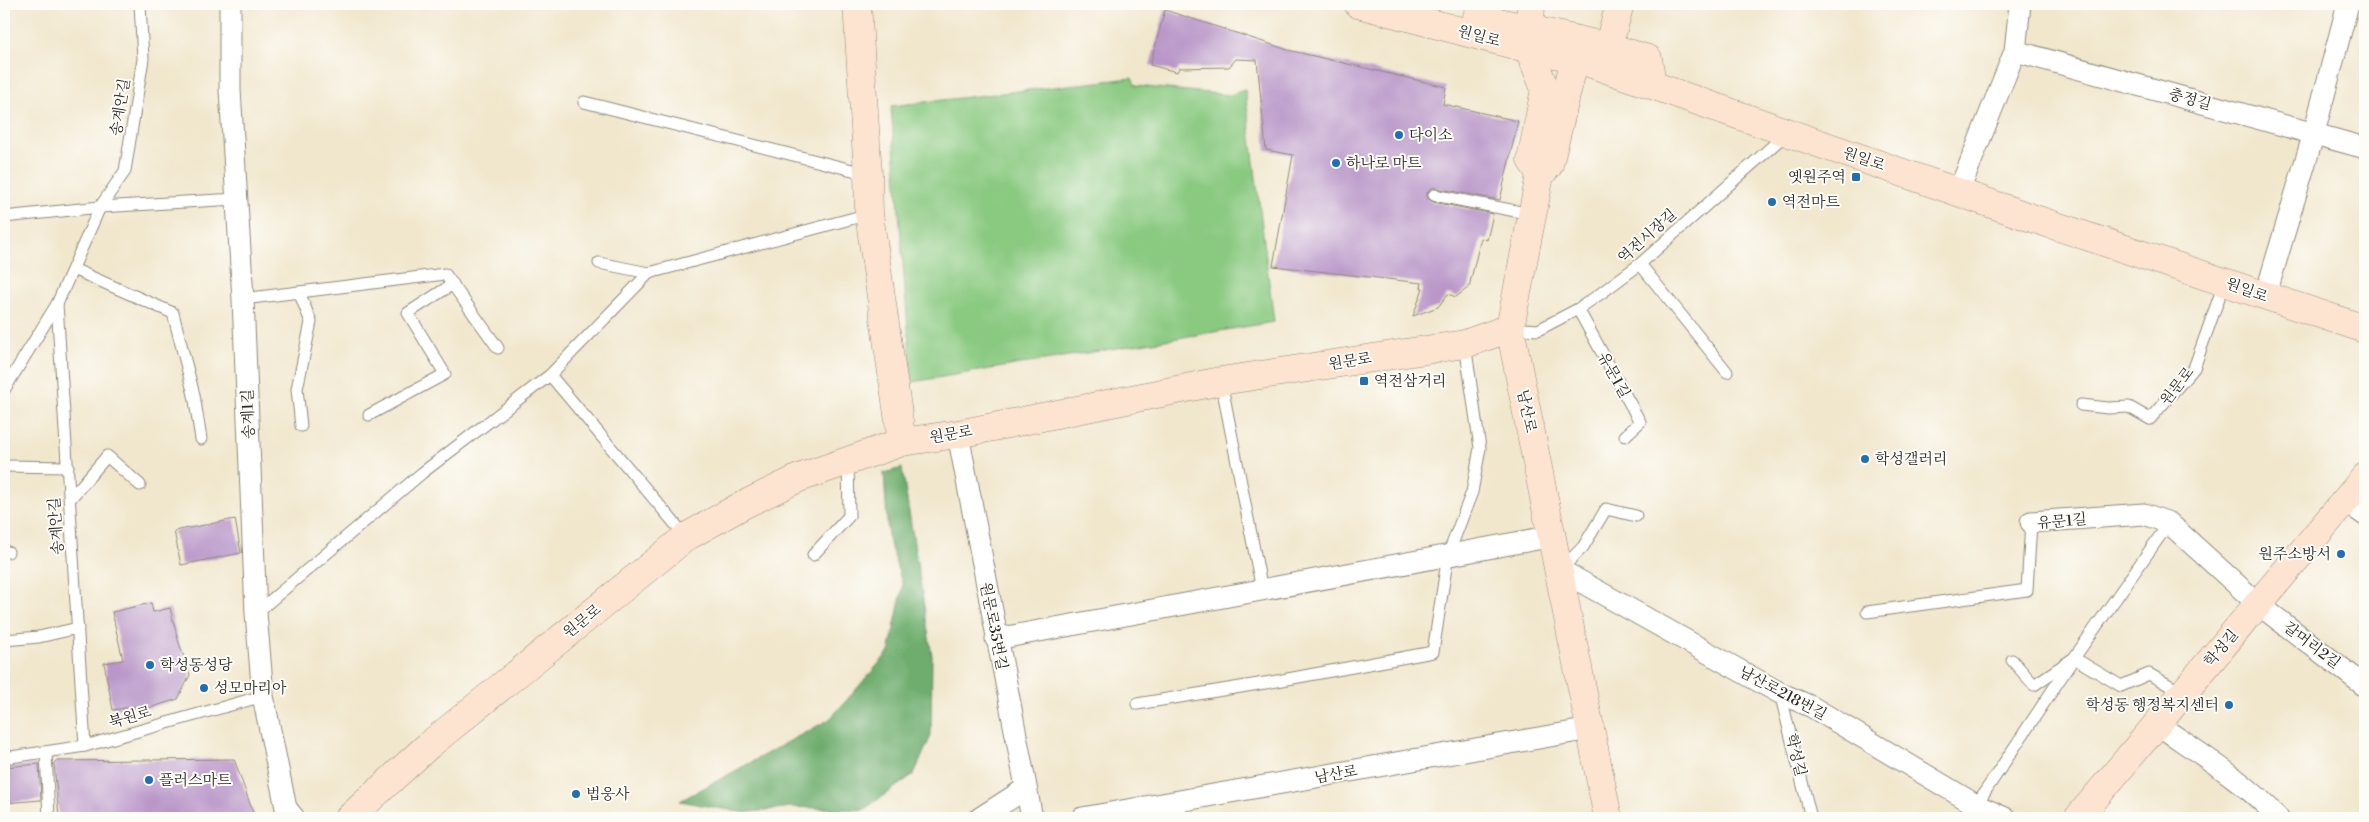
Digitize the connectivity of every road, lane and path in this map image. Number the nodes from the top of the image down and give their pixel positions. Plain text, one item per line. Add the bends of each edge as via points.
1 (140, 4) edge
2 (230, 4) edge
3 (856, 4) edge
4 (1358, 4) edge
5 (1426, 4) edge
6 (1620, 4) edge
7 (2020, 4) edge
8 (2348, 4) edge
9 (1529, 27) edge
10 (1608, 47) junction
11 (2015, 51) junction
12 (1575, 58) junction
13 (1652, 84) junction
14 (584, 102) dead end
15 (1787, 133) junction
16 (2314, 133) junction
17 (2365, 148) edge
18 (868, 174) junction
19 (1540, 175) junction
20 (1959, 191) junction
21 (1434, 196) dead end
22 (236, 199) junction
23 (100, 207) junction
24 (869, 214) junction
25 (1531, 214) junction
26 (4, 217) edge
27 (599, 263) dead end
28 (1640, 264) junction
29 (73, 269) junction
30 (649, 273) junction
31 (2225, 281) junction
32 (453, 284) junction
33 (299, 292) junction
34 (2265, 296) junction
35 (243, 299) junction
36 (57, 304) junction
37 (1578, 309) junction
38 (1510, 328) junction
39 (2365, 329) edge
40 (1465, 344) junction
41 (498, 348) dead end
42 (1727, 372) dead end
43 (550, 375) junction
44 (1221, 381) junction
45 (4, 390) edge
46 (2081, 405) dead end
47 (369, 415) dead end
48 (301, 426) dead end
49 (958, 434) junction
50 (1625, 436) dead end
51 (201, 439) dead end
52 (902, 442) junction
53 (848, 461) junction
54 (4, 466) edge
55 (68, 467) junction
56 (2365, 478) edge
57 (140, 485) dead end
58 (70, 499) junction
59 (2355, 508) edge
60 (1636, 516) dead end
61 (2031, 522) joint
62 (2169, 522) junction
63 (1552, 536) junction
64 (686, 537) junction
65 (813, 555) dead end
66 (1448, 555) junction
67 (1560, 570) junction
68 (1262, 590) junction
69 (2258, 604) junction
70 (1867, 612) dead end
71 (256, 613) junction
72 (78, 628) junction
73 (996, 639) junction
74 (4, 640) edge
75 (2074, 658) junction
76 (2012, 660) dead end
77 (2365, 686) edge
78 (1780, 692) junction
79 (2183, 693) junction
80 (263, 696) junction
81 (1137, 704) dead end
82 (2158, 724) junction
83 (1590, 729) junction
84 (85, 746) junction
85 (46, 752) junction
86 (4, 758) edge
87 (1025, 790) junction
88 (1976, 805) junction
89 (50, 818) edge
90 (294, 818) edge
91 (349, 818) edge
92 (980, 818) edge
93 (1032, 818) edge
94 (1082, 818) edge
95 (1608, 818) edge
96 (1811, 818) edge
97 (2004, 818) edge
98 (2078, 818) edge
99 (2278, 818) edge

1 - 23 lane, 송계안길 via 143,58 125,172
2 - 22 street, 송계1길 via 230,90
3 - 18 main road
4 - 9 main road, 원일로
5 - 9 main road, 원일로
6 - 10 main road
7 - 11 street
8 - 16 street
9 - 10 main road
9 - 12 main road, 원일로
9 - 19 main road via 1545,89 1531,160
10 - 12 main road
10 - 13 main road via 1648,59
11 - 16 street, 충정길
11 - 20 street
12 - 13 main road, 원일로
12 - 19 main road via 1549,165
13 - 15 main road, 원일로
14 - 18 lane
15 - 20 main road, 원일로
15 - 28 lane, 역전시장길
16 - 17 street, 충정길
16 - 34 street
18 - 24 main road
19 - 25 main road
20 - 31 main road, 원일로
21 - 25 lane
22 - 23 lane
22 - 35 street, 송계1길
23 - 26 lane
23 - 29 lane, 송계안길
24 - 30 lane
24 - 52 main road
25 - 38 main road
27 - 30 lane
28 - 37 lane, 역전시장길
28 - 42 lane
29 - 36 lane, 송계안길
29 - 51 lane via 173,313 194,395
30 - 43 lane
31 - 34 main road, 원일로
31 - 46 lane, 원문로 via 2194,368 2150,419 2129,406
32 - 33 lane via 446,274
32 - 41 lane
32 - 47 lane via 408,313 445,374
33 - 35 lane
33 - 48 lane via 310,322 297,389
34 - 39 main road, 원일로
35 - 71 street, 송계1길
36 - 45 lane, 송계안길
36 - 55 lane, 송계안길
37 - 38 lane, 역전시장길 via 1538,330
37 - 50 lane, 유문1길 via 1640,422
38 - 40 main road, 원문로
38 - 63 main road, 남산로
40 - 44 main road, 원문로
40 - 66 lane via 1480,448 1472,492
43 - 64 lane
43 - 71 lane via 422,473
44 - 49 main road, 원문로
44 - 68 lane
49 - 52 main road, 원문로
49 - 73 street, 원문로35번길
52 - 53 main road, 원문로
53 - 64 main road, 원문로 via 799,478
53 - 65 lane via 849,516
54 - 55 lane
55 - 58 lane, 송계안길
56 - 59 main road, 학성길
57 - 58 lane via 107,456
58 - 72 lane, 송계안길
59 - 69 main road, 학성길
60 - 67 lane via 1606,509 1583,547
61 - 62 street, 유문1길 via 2144,514
61 - 70 lane, 유문1길 via 2027,590
62 - 69 street, 유문1길
62 - 75 lane
63 - 66 street
63 - 67 main road, 남산로
64 - 91 main road, 원문로 via 429,745
66 - 68 street
66 - 81 lane via 1433,652
67 - 78 street, 남산로218번길
67 - 83 main road, 남산로
68 - 73 street
69 - 77 street, 갈머리2길
69 - 79 main road, 학성길
71 - 80 street, 송계1길
72 - 74 lane via 39,637
72 - 84 lane, 송계안길
73 - 87 street, 원문로35번길
75 - 76 lane via 2034,684
75 - 79 lane via 2122,686 2149,674
75 - 88 lane
78 - 88 street, 남산로218번길 via 1812,707
78 - 96 lane, 학성길
79 - 82 main road, 학성길
80 - 84 lane, 북원로
80 - 90 street, 송계1길 via 286,808
82 - 98 main road, 학성길
82 - 99 street via 2237,782
83 - 94 street, 남산로
83 - 95 main road, 남산로
84 - 85 lane, 북원로
85 - 86 lane, 북원로
85 - 89 lane
87 - 92 street
87 - 93 street, 원문로35번길
88 - 97 street, 남산로218번길

